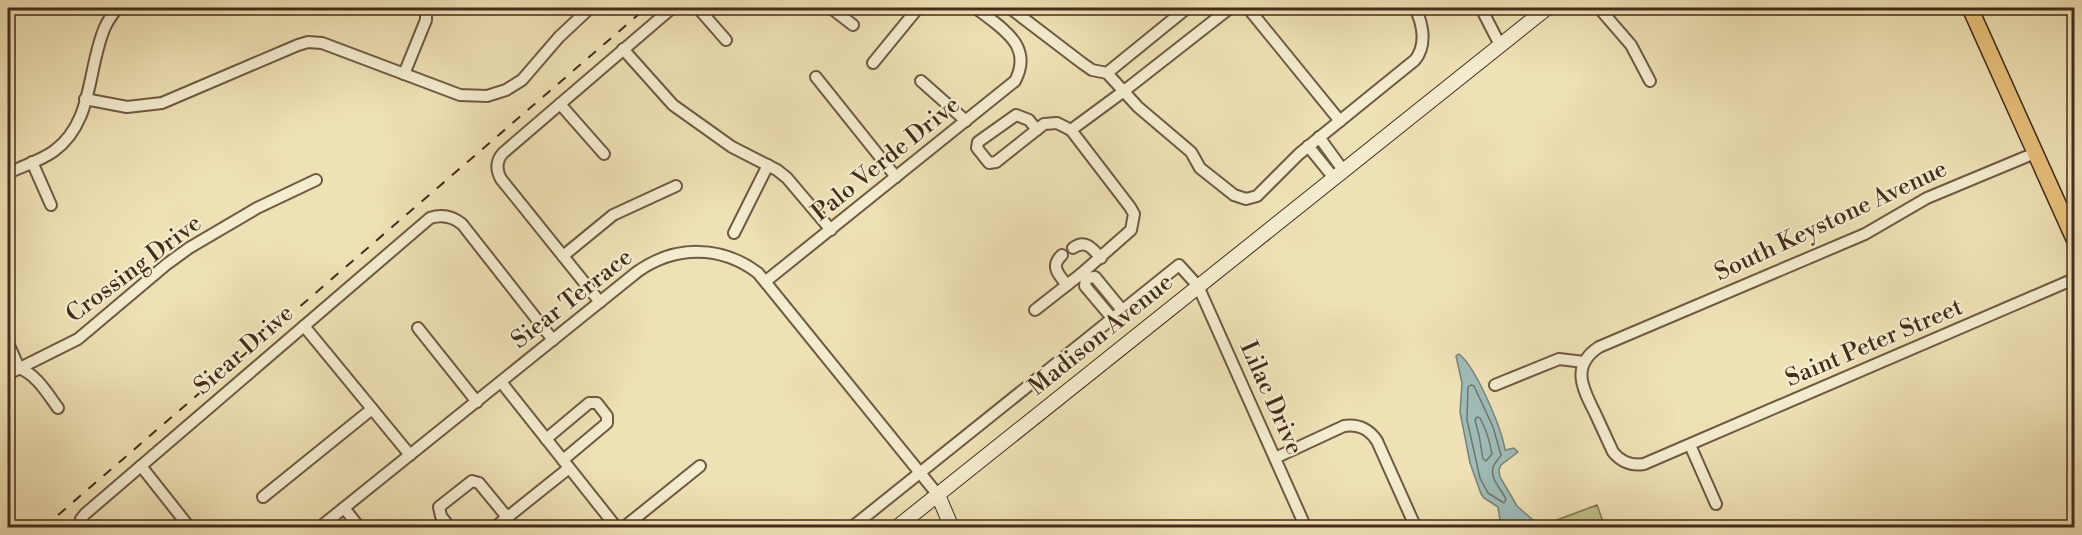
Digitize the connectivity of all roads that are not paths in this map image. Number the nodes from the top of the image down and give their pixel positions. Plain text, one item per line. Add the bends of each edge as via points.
1 (117, 8) edge
2 (426, 8) edge
3 (590, 8) edge
4 (672, 8) edge
5 (698, 8) edge
6 (831, 8) edge
7 (918, 8) edge
8 (976, 8) edge
9 (1010, 8) edge
10 (1187, 8) edge
11 (1230, 8) edge
12 (1248, 8) edge
13 (1415, 8) edge
14 (1481, 8) edge
15 (1546, 8) edge
16 (1599, 8) edge
17 (1970, 8) edge
18 (853, 25) dead end
19 (726, 40) dead end
20 (1500, 45) junction
21 (623, 49) junction
22 (873, 63) dead end
23 (1107, 73) junction
24 (404, 74) junction
25 (816, 77) dead end
26 (921, 81) dead end
27 (1650, 81) dead end
28 (1124, 91) junction
29 (85, 99) junction
30 (560, 104) junction
31 (966, 121) junction
32 (1340, 121) junction
33 (1037, 130) junction
34 (1071, 130) junction
35 (1319, 137) junction
36 (1308, 146) junction
37 (2035, 153) junction
38 (604, 154) dead end
39 (32, 162) junction
40 (768, 165) junction
41 (8, 173) edge
42 (1338, 174) junction
43 (896, 177) junction
44 (316, 180) dead end
45 (676, 186) dead end
46 (51, 205) dead end
47 (831, 230) junction
48 (734, 233) dead end
49 (2074, 239) edge
50 (1073, 248) dead end
51 (1062, 255) dead end
52 (563, 256) junction
53 (1101, 258) junction
54 (1083, 276) junction
55 (2074, 279) edge
56 (766, 281) junction
57 (1067, 285) junction
58 (1198, 286) junction
59 (600, 302) junction
60 (1035, 310) dead end
61 (1122, 310) junction
62 (1112, 318) junction
63 (304, 326) junction
64 (418, 328) dead end
65 (553, 340) junction
66 (8, 343) edge
67 (1583, 364) junction
68 (19, 368) junction
69 (8, 374) edge
70 (501, 382) junction
71 (1496, 385) dead end
72 (477, 402) junction
73 (58, 408) dead end
74 (372, 409) junction
75 (546, 439) junction
76 (1690, 445) junction
77 (410, 455) junction
78 (1275, 458) junction
79 (566, 464) junction
80 (141, 466) junction
81 (700, 466) dead end
82 (920, 473) junction
83 (938, 495) junction
84 (263, 496) dead end
85 (1716, 504) dead end
86 (344, 508) junction
87 (507, 517) junction
88 (80, 527) edge
89 (190, 528) edge
90 (319, 528) edge
91 (360, 528) edge
92 (450, 528) edge
93 (494, 528) edge
94 (617, 528) edge
95 (623, 528) edge
96 (851, 528) edge
97 (896, 528) edge
98 (952, 528) edge
99 (1306, 528) edge
100 (1416, 528) edge

1 - 29 street via 104,28
2 - 24 street via 426,20
3 - 24 street via 522,80 498,93 460,95
4 - 21 street
5 - 19 street
6 - 18 street
7 - 22 street
8 - 31 street, Palo Verde Drive via 1011,37 1021,61 1013,83
9 - 23 street via 1092,70
10 - 23 street
11 - 28 street
12 - 32 street
13 - 32 street via 1422,31 1418,57
14 - 20 street
15 - 20 main road, Madison Avenue
16 - 27 street via 1631,45
17 - 37 main road
20 - 42 main road, Madison Avenue
21 - 30 street
21 - 40 street via 673,105 732,147
23 - 28 street
24 - 29 street via 322,43 308,42 162,103 126,107
25 - 43 street
26 - 31 street
28 - 34 street
28 - 36 street via 1191,152 1200,168 1238,197 1257,196
29 - 39 street via 70,135 53,152
30 - 38 street
30 - 52 street via 503,153 497,165 501,179
31 - 43 street, Palo Verde Drive
32 - 35 street
33 - 33 street via 996,162 989,163 977,148 978,142 1016,115 1029,120
33 - 34 street via 1044,124 1058,123
34 - 53 street via 1134,214 1131,230
35 - 36 street
35 - 42 street
36 - 42 street
37 - 49 main road
37 - 67 street, South Keystone Avenue via 1927,198 1865,234 1599,347
39 - 41 street
39 - 46 street
40 - 47 street via 791,181
40 - 48 street
42 - 58 main road, Madison Avenue
43 - 47 street, Palo Verde Drive
44 - 68 street, Crossing Drive via 249,212 189,248 82,336
45 - 52 street via 614,215
47 - 56 street, Palo Verde Drive
50 - 53 street via 1085,244
51 - 57 street via 1055,268
52 - 59 street
53 - 54 street
54 - 57 street
54 - 61 street via 1095,277
54 - 62 street via 1085,286
55 - 76 street, Saint Peter Street
56 - 59 street, Siear Terrace via 730,257 688,252 647,265
56 - 82 street, Siear Terrace
57 - 60 street
58 - 61 street via 1179,265
58 - 78 street, Lilac Drive
58 - 83 main road, Madison Avenue
59 - 65 street, Siear Terrace
61 - 62 street
62 - 82 street
63 - 65 street, Siear Drive via 426,221 445,216 462,224
63 - 74 street
63 - 80 street, Siear Drive
64 - 72 street
65 - 70 street, Siear Terrace
66 - 68 street
67 - 71 street via 1559,359
67 - 76 street, Saint Peter Street via 1584,391 1617,457 1627,463 1644,464
68 - 69 street, Crossing Drive
68 - 73 street via 36,379
70 - 72 street, Siear Terrace
70 - 75 street
72 - 77 street, Siear Terrace
74 - 77 street
74 - 84 street
75 - 79 street
75 - 79 street via 591,402 597,403 607,416 607,423
76 - 85 street
77 - 86 street, Siear Terrace
78 - 99 street, Lilac Drive
78 - 100 street via 1344,426 1363,428 1377,441
79 - 87 street
79 - 94 street
80 - 88 street, Siear Drive via 85,514
80 - 89 street
81 - 95 street
82 - 83 street, Siear Terrace
82 - 96 street
83 - 97 main road, Madison Avenue
83 - 98 main road
86 - 90 street, Siear Terrace
86 - 91 street
87 - 92 street via 479,483 472,481 439,507
87 - 93 street

